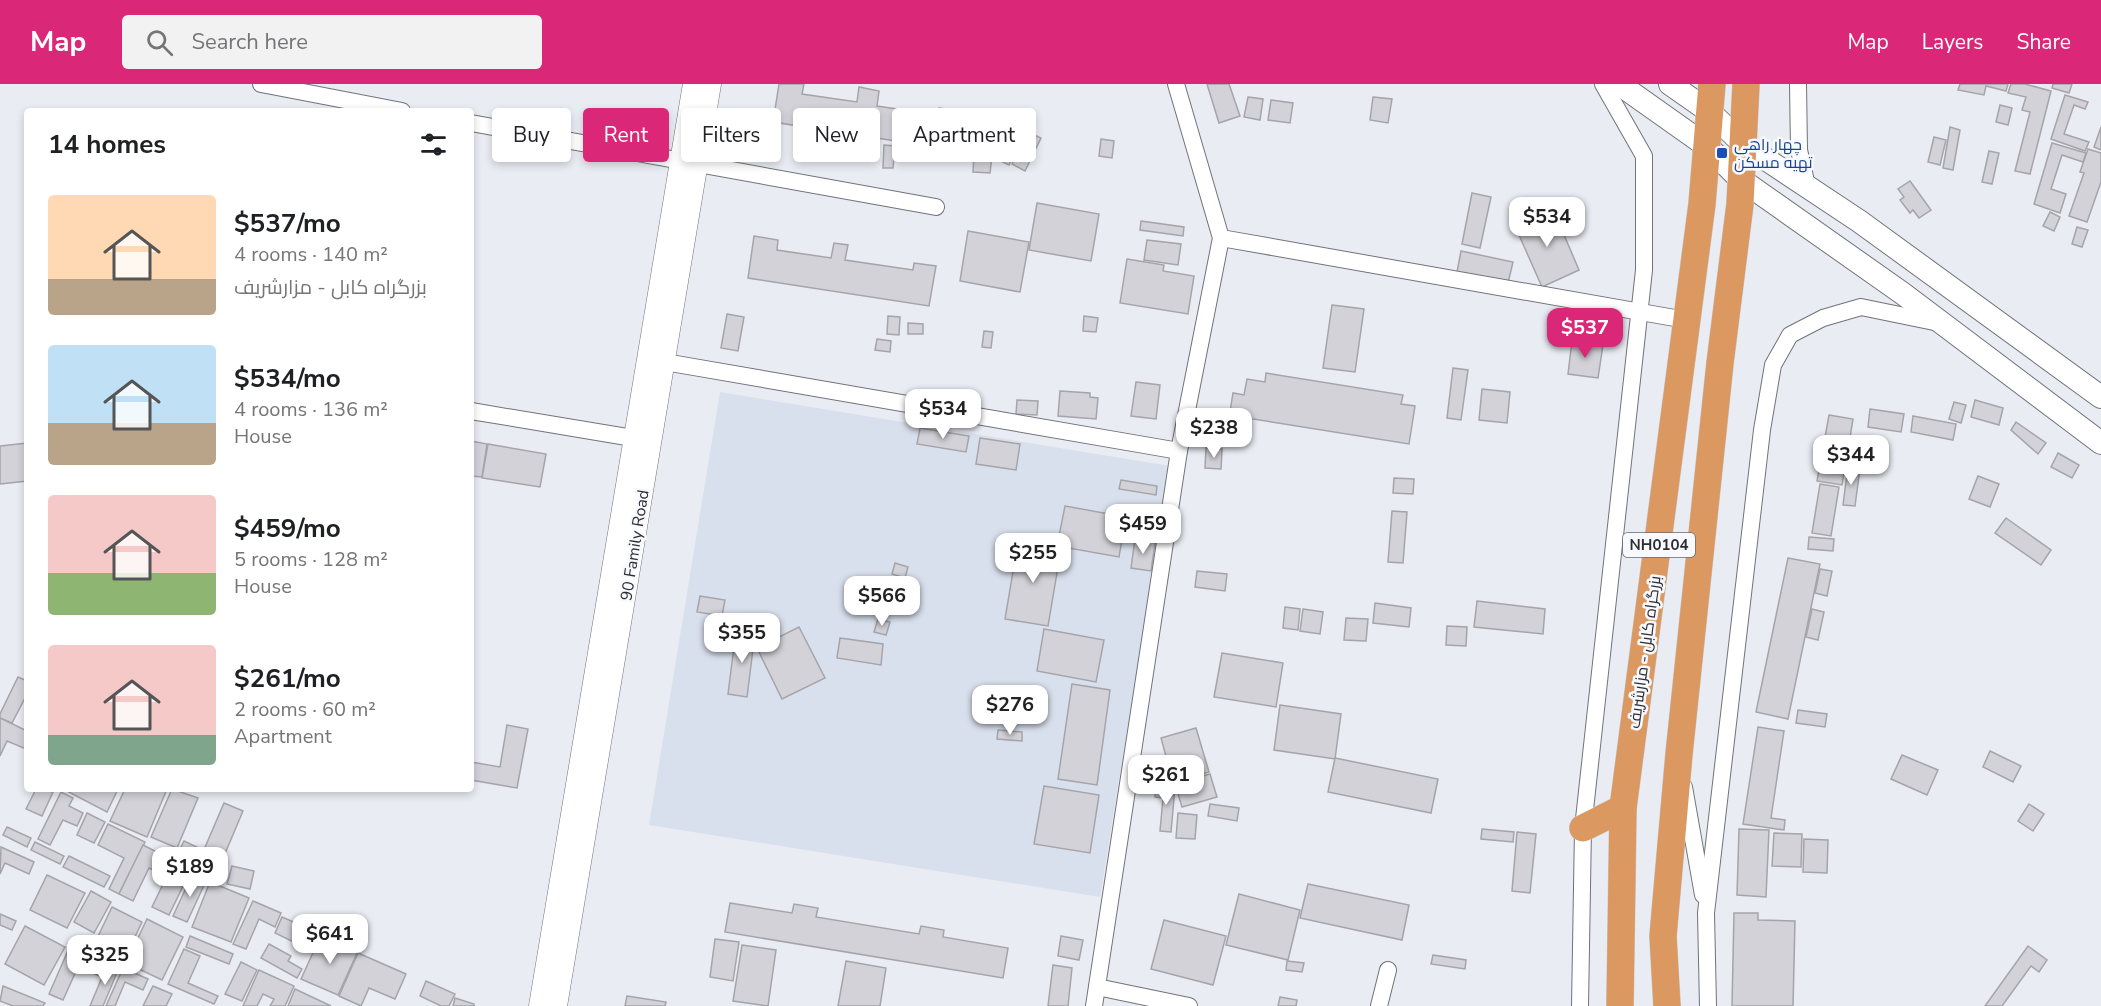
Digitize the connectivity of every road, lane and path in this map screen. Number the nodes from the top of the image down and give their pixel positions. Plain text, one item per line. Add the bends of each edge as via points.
1 (261, 84) edge
2 (693, 84) edge
3 (711, 84) edge
4 (1176, 84) edge
5 (1603, 84) edge
6 (1619, 84) edge
7 (1670, 84) edge
8 (1712, 84) edge
9 (1746, 84) edge
10 (1798, 84) edge
11 (386, 108) edge
12 (692, 108) edge
13 (705, 108) edge
14 (1710, 112) junction
15 (474, 124) edge
16 (1743, 144) junction
17 (1708, 147) junction
18 (681, 160) edge
19 (690, 162) joint
20 (1740, 179) junction
21 (1807, 186) junction
22 (936, 207) dead end
23 (1221, 238) junction
24 (1640, 312) junction
25 (1686, 320) junction
26 (1942, 323) junction
27 (655, 360) junction
28 (2101, 397) edge
29 (474, 412) edge
30 (633, 438) junction
31 (2101, 443) edge
32 (1179, 451) junction
33 (1679, 754) junction
34 (1623, 808) junction
35 (1583, 828) junction
36 (1706, 913) junction
37 (1388, 970) dead end
38 (1097, 987) junction
39 (539, 1006) edge
40 (557, 1006) edge
41 (1094, 1006) edge
42 (1189, 1006) edge
43 (1379, 1006) edge
44 (1580, 1006) edge
45 (1620, 1006) edge
46 (1667, 1006) edge
47 (1708, 1006) edge

1 - 11 street
2 - 12 street, 90 Family Road
3 - 13 street, 90 Family Road
4 - 23 street
5 - 24 street via 1644,156
6 - 17 main road
7 - 14 main road
8 - 14 highway, بزرگراه کابل - مزارشریف / NH0104
9 - 16 highway, NH0104
10 - 21 street via 1799,150
14 - 16 main road
14 - 17 highway, بزرگراه کابل - مزارشریف / NH0104
15 - 18 street
16 - 20 highway, NH0104
16 - 21 main road
17 - 20 main road
17 - 25 highway, بزرگراه کابل - مزارشریف / NH0104
19 - 22 street
19 - 27 street, 90 Family Road
20 - 26 main road
20 - 33 highway, NH0104
21 - 28 main road
23 - 24 street
23 - 32 street
24 - 25 street
24 - 35 street
25 - 34 highway, بزرگراه کابل - مزارشریف / NH0104
26 - 31 main road
26 - 36 street via 1861,307 1823,318 1790,335 1773,365
27 - 30 street, 90 Family Road
27 - 32 street
27 - 40 street, 90 Family Road
29 - 30 street
30 - 39 street, 90 Family Road
32 - 38 street
33 - 36 street
33 - 46 highway, NH0104 via 1663,936
34 - 35 highway
34 - 45 highway, بزرگراه کابل - مزارشریف / NH0104
35 - 44 street
36 - 47 street
37 - 43 street
38 - 41 street
38 - 42 street

